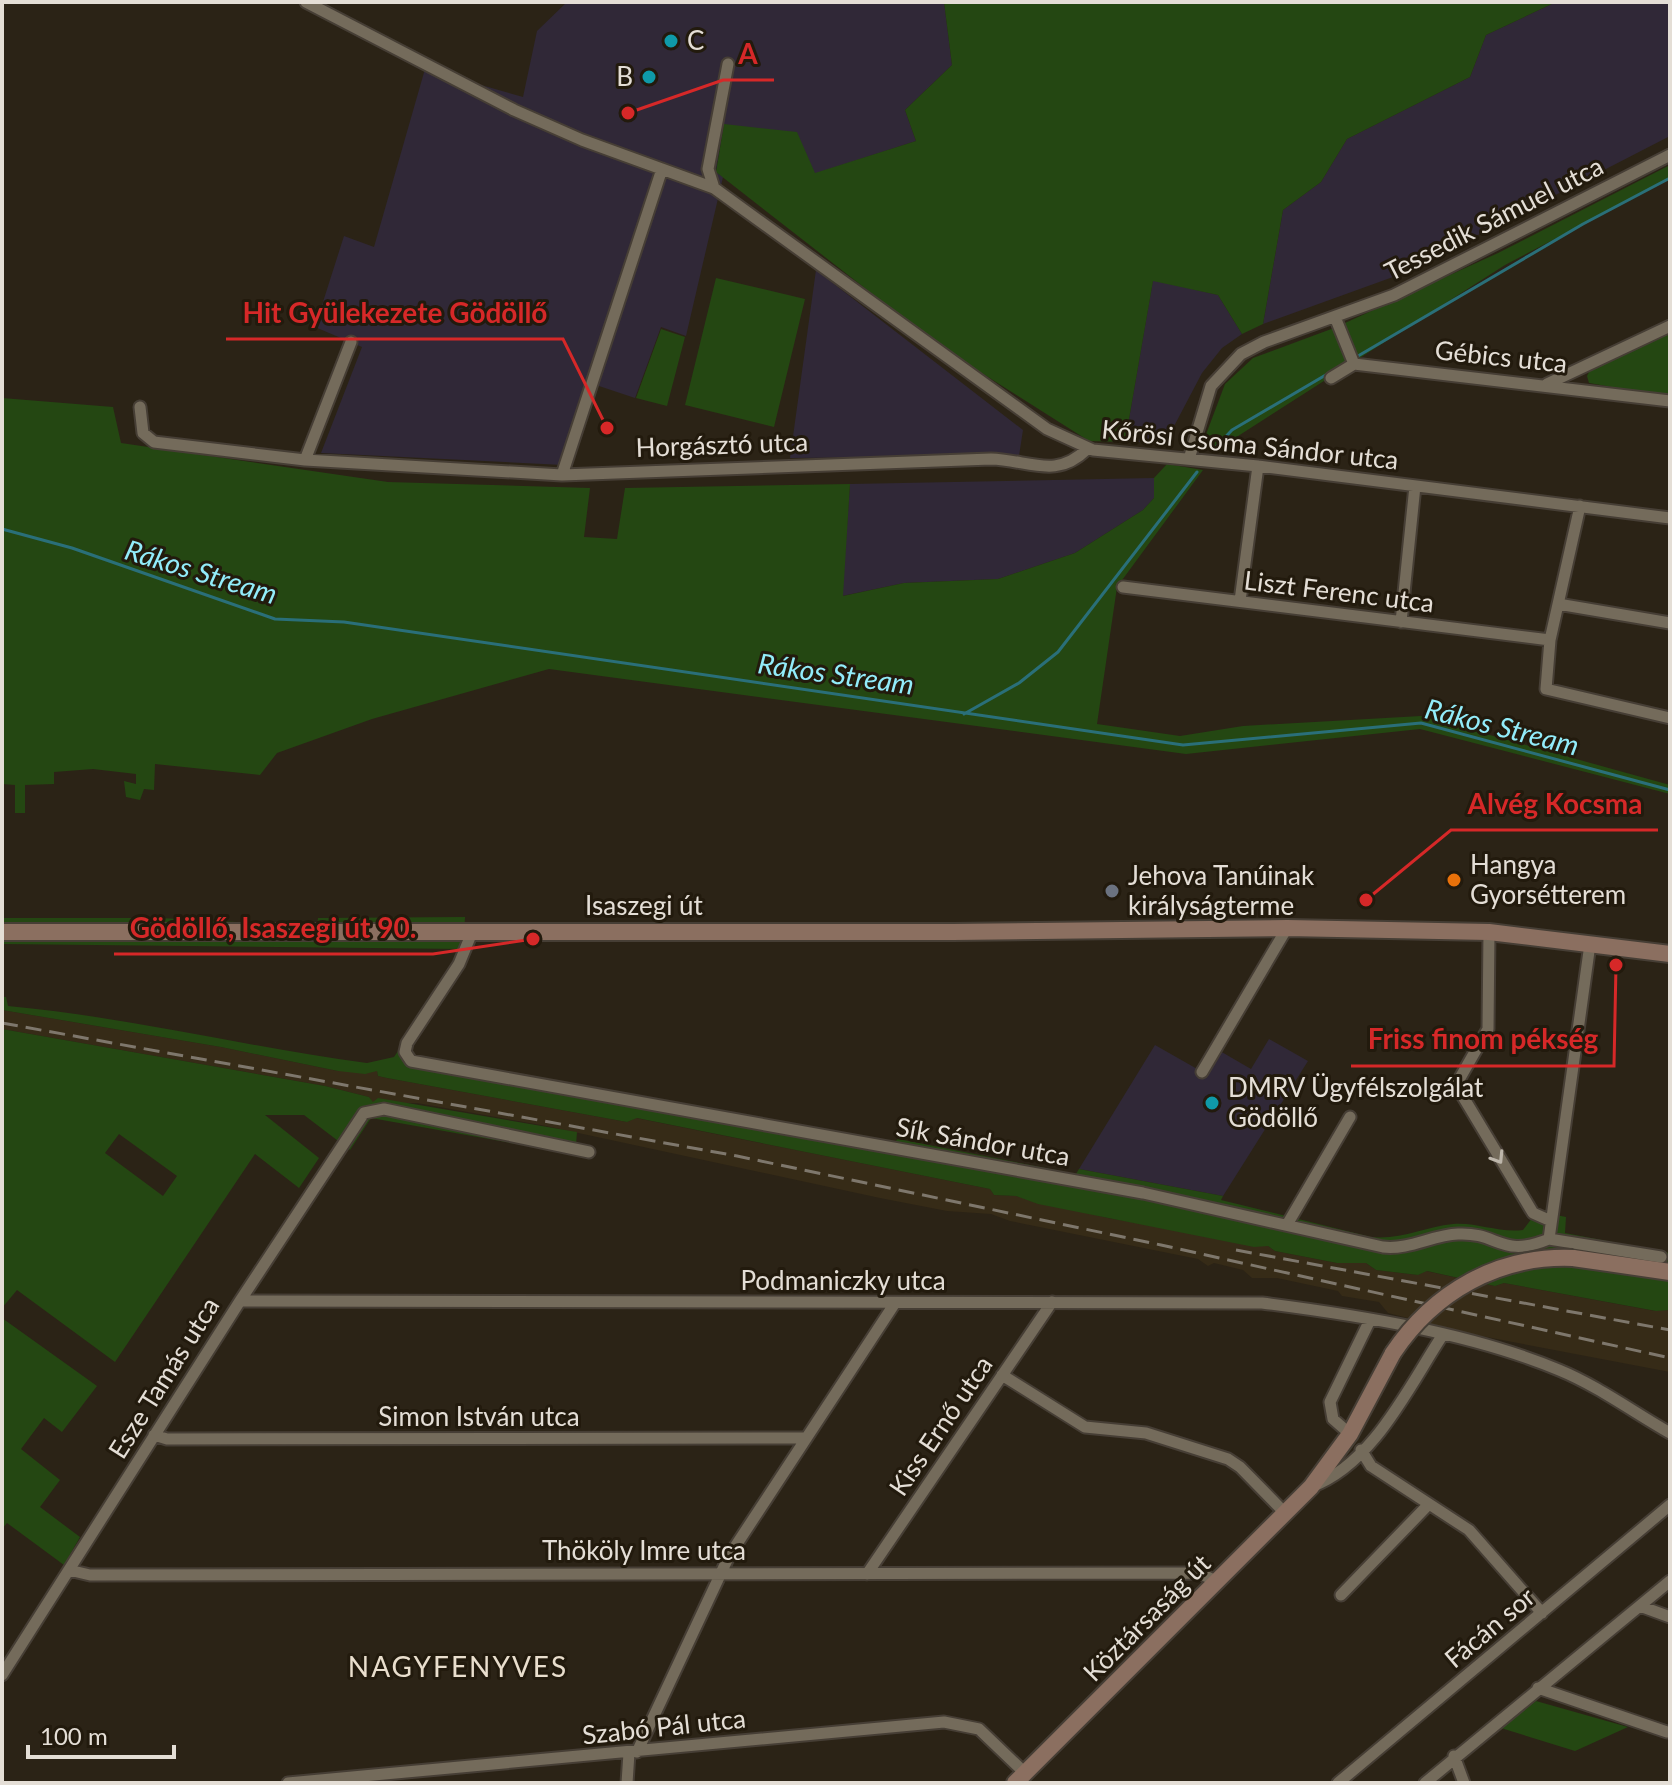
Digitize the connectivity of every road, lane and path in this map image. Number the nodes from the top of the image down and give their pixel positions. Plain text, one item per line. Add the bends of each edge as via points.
1 (306, 2) edge
2 (728, 64) dead end
3 (1670, 155) edge
4 (662, 169) junction
5 (714, 188) junction
6 (1335, 317) junction
7 (1670, 326) edge
8 (351, 342) dead end
9 (1354, 364) junction
10 (1331, 378) dead end
11 (1547, 384) junction
12 (1670, 401) edge
13 (140, 407) dead end
14 (1087, 449) junction
15 (1189, 459) junction
16 (305, 460) junction
17 (1258, 466) junction
18 (562, 475) junction
19 (1415, 486) junction
20 (1580, 506) junction
21 (1670, 518) edge
22 (1123, 587) dead end
23 (1240, 601) junction
24 (1558, 604) junction
25 (1401, 622) junction
26 (1670, 623) edge
27 (1550, 640) junction
28 (1670, 718) edge
29 (1287, 928) junction
30 (473, 930) junction
31 (2, 932) edge
32 (1489, 932) junction
33 (1590, 944) junction
34 (1670, 954) edge
35 (1202, 1072) dead end
36 (1350, 1117) dead end
37 (589, 1152) dead end
38 (1551, 1221) junction
39 (1288, 1223) junction
40 (1549, 1239) junction
41 (1661, 1257) dead end
42 (1670, 1272) edge
43 (240, 1301) junction
44 (1052, 1302) junction
45 (895, 1303) junction
46 (1370, 1320) junction
47 (1442, 1336) junction
48 (1002, 1375) junction
49 (1670, 1433) edge
50 (1350, 1434) junction
51 (154, 1435) junction
52 (805, 1438) junction
53 (1361, 1450) junction
54 (1311, 1487) junction
55 (1429, 1504) junction
56 (1670, 1505) edge
57 (1285, 1513) junction
58 (69, 1570) junction
59 (723, 1572) junction
60 (867, 1574) junction
61 (1670, 1581) edge
62 (1218, 1582) junction
63 (1341, 1595) dead end
64 (1640, 1606) junction
65 (1542, 1613) junction
66 (1670, 1617) edge
67 (2, 1675) edge
68 (1538, 1688) junction
69 (1667, 1732) dead end
70 (633, 1752) junction
71 (1454, 1756) junction
72 (1020, 1778) edge
73 (288, 1783) edge
74 (627, 1783) edge
75 (1338, 1783) edge
76 (1425, 1783) edge
77 (1464, 1783) edge

1 - 4 street, Kőrösi Csoma Sándor utca via 514,110
2 - 5 street via 708,169
3 - 6 street, Tessedik Sámuel utca via 1394,295
4 - 5 street, Kőrösi Csoma Sándor utca
4 - 18 street
5 - 14 street, Kőrösi Csoma Sándor utca via 1047,429
6 - 9 street
6 - 15 street, Tessedik Sámuel utca via 1264,342 1229,363 1207,396
7 - 11 street
8 - 16 street
9 - 10 street
9 - 11 street, Gébics utca
11 - 12 street, Gébics utca
13 - 16 street, Horgásztó utca via 149,441
14 - 15 street, Kőrösi Csoma Sándor utca
14 - 18 street, Horgásztó utca via 1057,468 977,459
15 - 17 street, Kőrösi Csoma Sándor utca
16 - 18 street, Horgásztó utca
17 - 19 street, Kőrösi Csoma Sándor utca
17 - 23 street
19 - 20 street, Kőrösi Csoma Sándor utca
19 - 25 street
20 - 21 street, Kőrösi Csoma Sándor utca
20 - 24 street
22 - 23 street, Liszt Ferenc utca
23 - 25 street, Liszt Ferenc utca
24 - 26 street
24 - 27 street
25 - 27 street, Liszt Ferenc utca
27 - 28 street via 1546,689
29 - 30 main road, Isaszegi út
29 - 32 main road, Isaszegi út
29 - 35 street
30 - 31 main road, Isaszegi út
30 - 39 street, Sík Sándor utca via 459,964 407,1043 406,1055 414,1062
32 - 33 main road, Isaszegi út
32 -> 38 street via 1488,1029 1456,1085 1533,1213
33 - 34 main road, Isaszegi út
33 - 38 street
36 - 39 street
37 - 43 street, Esze Tamás utca via 368,1110
38 - 40 street
39 - 40 street, Sík Sándor utca via 1394,1248 1454,1234 1520,1249
40 - 41 street
42 - 50 main road, Köztársaság út, bridge via 1573,1258 1529,1260 1470,1281 1426,1312 1393,1353
43 - 45 street, Podmaniczky utca
43 - 51 street, Esze Tamás utca
44 - 45 street, Podmaniczky utca
44 - 46 street, Podmaniczky utca via 1246,1302
44 - 48 street, Kiss Ernő utca
45 - 52 street
46 - 47 street, Podmaniczky utca
46 - 50 street via 1329,1406 1335,1422
47 - 49 street, Podmaniczky utca via 1477,1342 1561,1371
47 - 53 street, Köztársaság út
48 - 57 street via 1085,1427 1138,1431 1228,1459
48 - 60 street, Kiss Ernő utca
50 - 54 main road, Köztársaság út
51 - 52 street, Simon István utca
51 - 58 street, Esze Tamás utca
52 - 59 street
53 - 54 street, Köztársaság út via 1333,1477
53 - 55 street via 1371,1466
54 - 57 main road, Köztársaság út
55 - 63 street
55 - 65 street via 1478,1539
56 - 65 street, Fácán sor
57 - 62 main road, Köztársaság út
58 - 59 street, Thököly Imre utca via 90,1575
58 - 67 street, Esze Tamás utca
59 - 60 street, Thököly Imre utca
59 - 70 street
60 - 62 street, Thököly Imre utca via 1199,1573
61 - 64 street
62 - 72 main road, Köztársaság út
64 - 66 street
64 - 68 street
65 - 75 street, Fácán sor
68 - 69 street
68 - 71 street
70 - 72 street, Szabó Pál utca via 944,1722 979,1729
70 - 73 street, Szabó Pál utca
70 - 74 street
71 - 76 street
71 - 77 street

